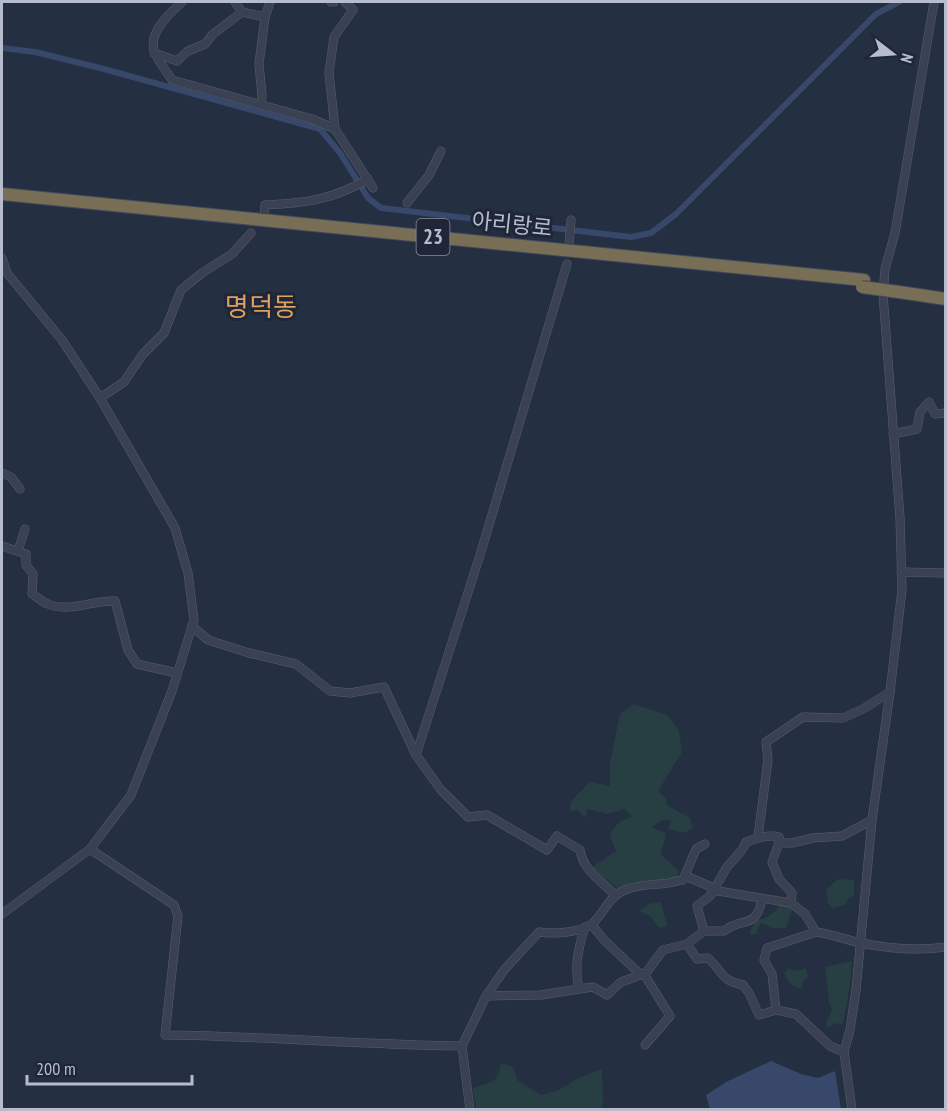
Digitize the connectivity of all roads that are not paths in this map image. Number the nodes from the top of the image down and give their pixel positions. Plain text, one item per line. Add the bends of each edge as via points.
1 (182, 2) edge
2 (236, 2) edge
3 (270, 2) edge
4 (345, 2) edge
5 (934, 2) edge
6 (242, 12) junction
7 (265, 16) junction
8 (154, 53) junction
9 (261, 105) junction
10 (335, 129) junction
11 (441, 152) dead end
12 (367, 180) junction
13 (373, 188) dead end
14 (2, 194) edge
15 (2, 201) edge
16 (407, 203) dead end
17 (264, 216) dead end
18 (571, 221) dead end
19 (251, 233) dead end
20 (569, 246) dead end
21 (2, 258) edge
22 (567, 264) dead end
23 (863, 284) junction
24 (900, 288) junction
25 (945, 291) edge
26 (945, 299) edge
27 (100, 398) junction
28 (945, 413) edge
29 (893, 434) junction
30 (2, 473) edge
31 (20, 489) dead end
32 (25, 529) dead end
33 (2, 546) edge
34 (18, 551) junction
35 (901, 572) junction
36 (945, 573) edge
37 (192, 626) junction
38 (177, 672) junction
39 (890, 692) junction
40 (416, 755) junction
41 (872, 820) junction
42 (758, 837) junction
43 (779, 843) junction
44 (705, 844) dead end
45 (90, 849) junction
46 (683, 880) junction
47 (712, 890) junction
48 (615, 895) junction
49 (762, 900) junction
50 (791, 903) junction
51 (2, 914) edge
52 (588, 926) junction
53 (704, 931) junction
54 (816, 932) junction
55 (860, 943) junction
56 (687, 944) junction
57 (945, 947) edge
58 (642, 974) junction
59 (579, 989) junction
60 (486, 996) junction
61 (776, 1010) junction
62 (645, 1045) dead end
63 (462, 1046) junction
64 (844, 1052) junction
65 (470, 1110) edge
66 (852, 1110) edge

1 - 8 street via 165,17 152,41
2 - 6 street
3 - 7 street
4 - 10 street via 353,10 334,37 329,74
5 - 29 street via 895,233 885,269 883,309
6 - 7 street
6 - 8 street via 205,44 177,61
7 - 9 street via 259,64
8 - 9 street via 172,80
9 - 10 street
10 - 12 street
11 - 16 street
12 - 13 street
12 - 17 street via 332,197 265,205
14 - 23 highway, 아리랑로 / 23
15 - 23 highway, 아리랑로 / 23
18 - 20 street
19 - 27 street via 232,254 181,290 164,333 124,382
21 - 27 street via 7,273 62,340
22 - 40 street
23 - 24 highway, 아리랑로 / 23
24 - 25 highway, 아리랑로 / 23
24 - 26 highway, 아리랑로 / 23
27 - 37 street via 175,528 188,573
28 - 29 street via 935,414 929,402 920,412 917,429
29 - 35 street
30 - 31 street
32 - 34 street
33 - 34 street
34 - 38 street via 26,554 26,566 33,574 32,594 49,605 69,607 115,601 128,650 137,664
35 - 36 street
35 - 39 street
37 - 38 street
37 - 40 street via 208,640 296,664 330,691 350,693 384,687
38 - 45 street via 131,795
39 - 41 street
39 - 42 street via 843,718 803,717 766,742 768,760
40 - 48 street via 441,790 468,817 487,815 547,850 557,836 580,850 585,867
41 - 43 street via 842,836
41 - 55 street
42 - 43 street via 773,835 779,837
42 - 47 street via 746,842
43 - 50 street via 772,862 779,879 792,893
44 - 46 street via 696,849
45 - 51 street
45 - 63 street via 174,905 178,916 165,1035
46 - 47 street via 688,878
46 - 48 street via 642,885
47 - 49 street
47 - 53 street via 697,906
48 - 52 street
49 - 50 street
49 - 53 street via 759,914 752,920 724,931
50 - 54 street via 805,914
52 - 58 street
52 - 59 street via 576,962
52 - 60 street via 557,934 539,932
53 - 56 street
54 - 55 street
54 - 61 street via 767,948 764,960 772,974
55 - 57 street via 906,950
55 - 64 street
56 - 58 street via 663,950
56 - 61 street via 697,959 708,958 722,976 743,985 759,1015
58 - 59 street via 621,982 607,994 593,987
58 - 62 street via 670,1016
59 - 60 street via 541,995
60 - 63 street
61 - 64 street via 796,1014 830,1046
63 - 65 street
64 - 66 street

